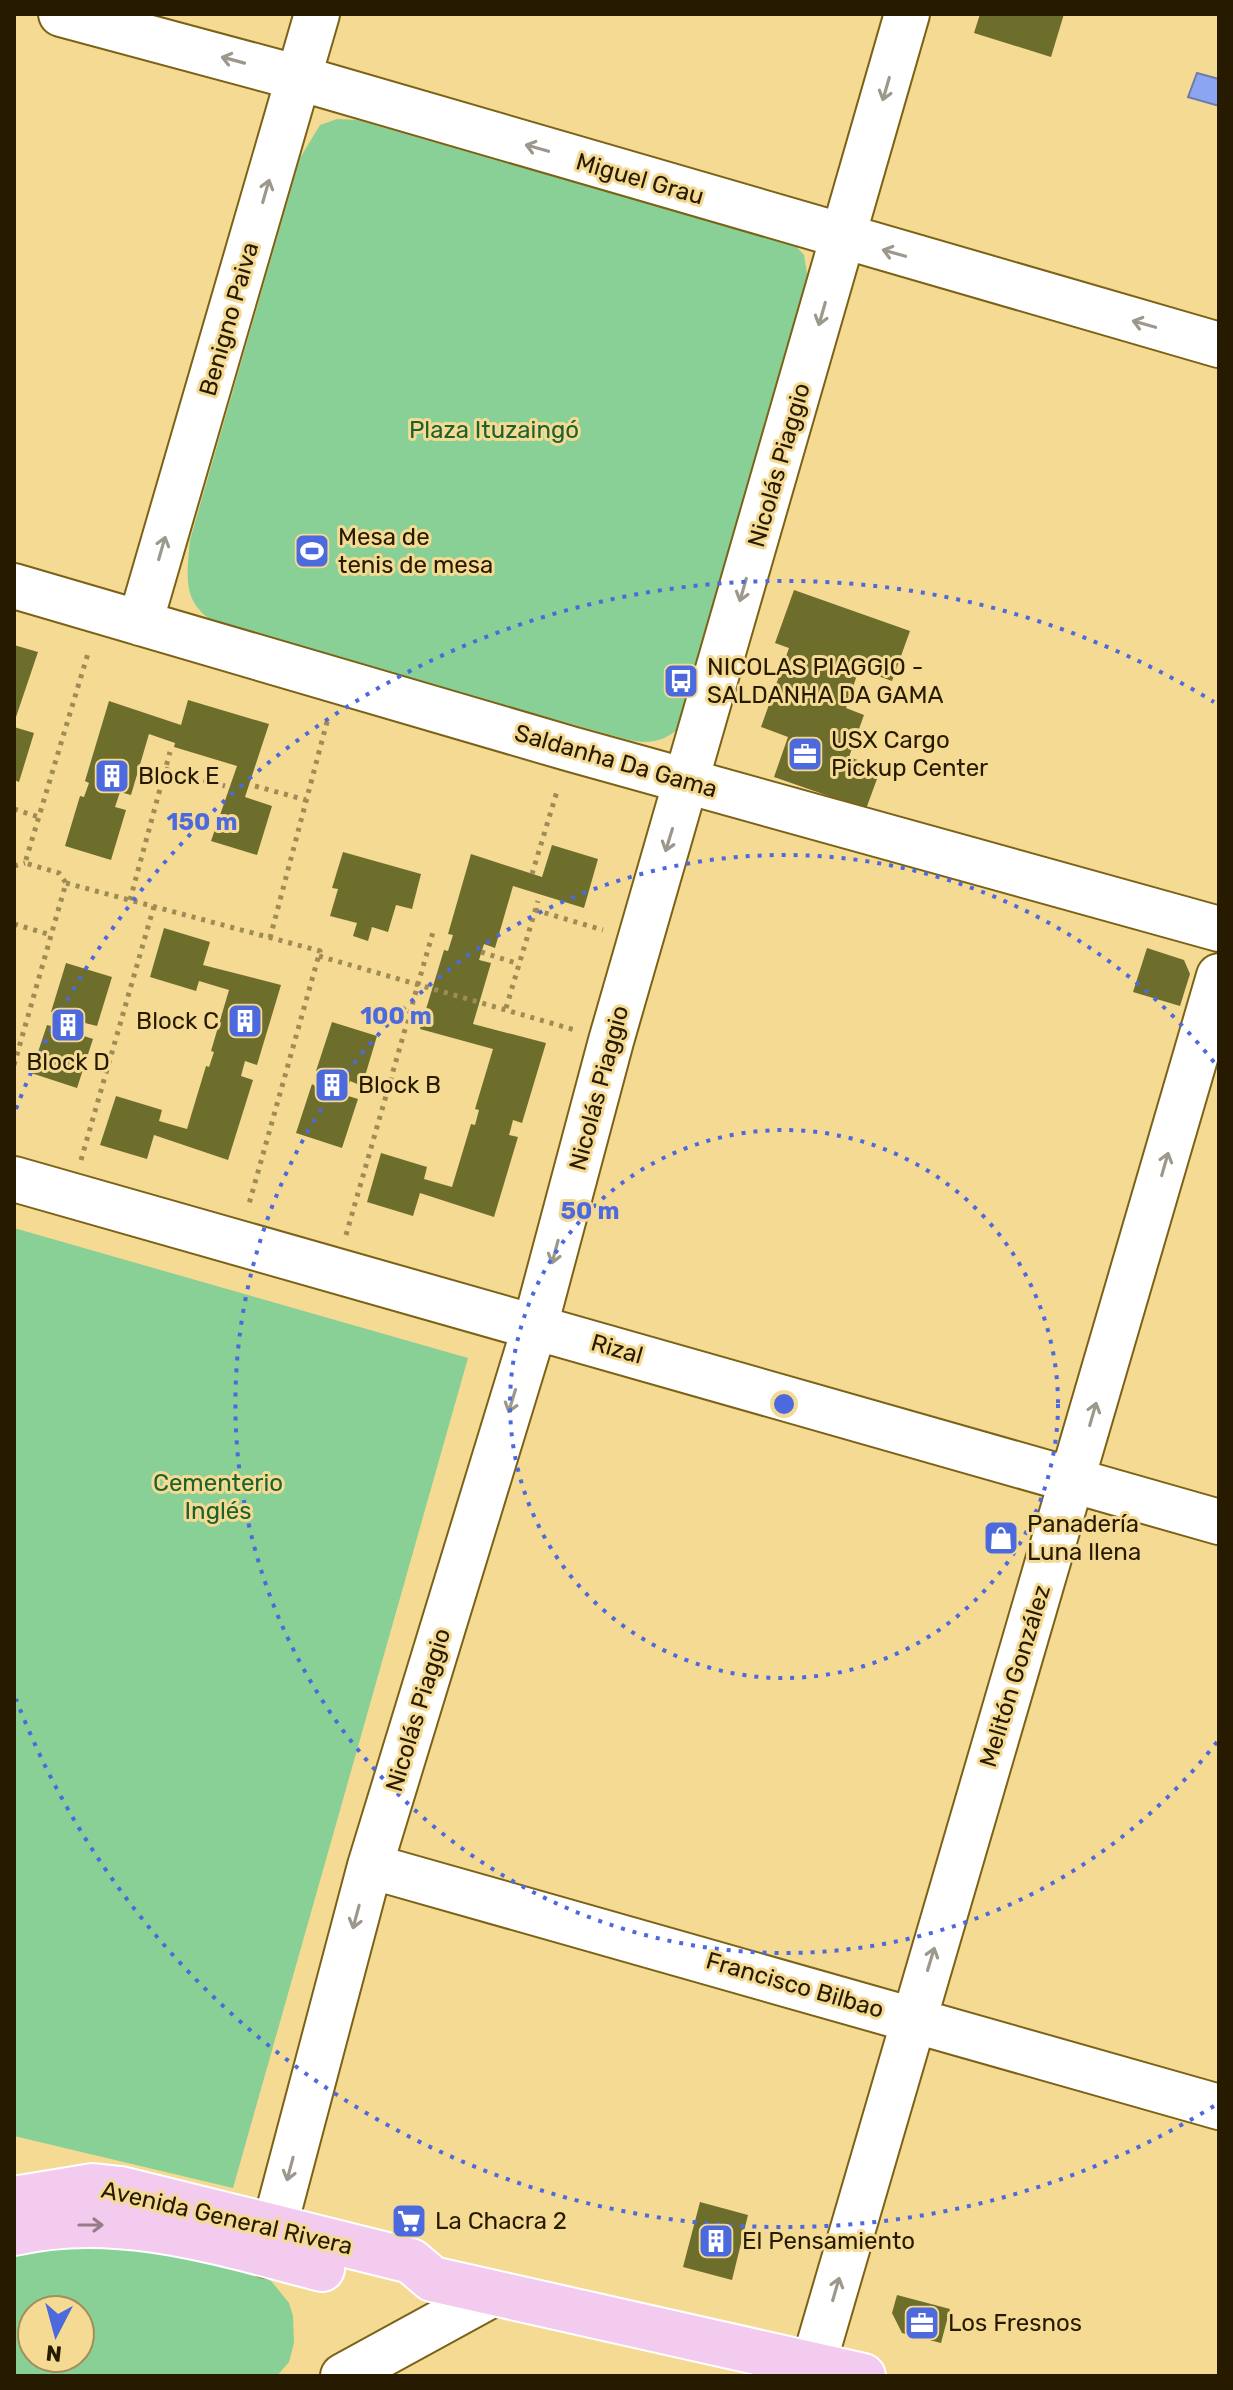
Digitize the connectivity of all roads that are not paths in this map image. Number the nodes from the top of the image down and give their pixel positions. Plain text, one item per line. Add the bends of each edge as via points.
1 (61, 14) edge
2 (317, 14) edge
3 (907, 14) edge
4 (299, 78) junction
5 (844, 239) junction
6 (1219, 345) edge
7 (14, 586) edge
8 (120, 617) junction
9 (687, 782) junction
10 (1219, 929) edge
11 (1219, 976) edge
12 (14, 1179) edge
13 (535, 1326) junction
14 (1074, 1479) junction
15 (1219, 1522) edge
16 (370, 1866) junction
17 (914, 2018) junction
18 (1219, 2107) edge
19 (14, 2168) edge
20 (93, 2186) junction
21 (14, 2199) edge
22 (14, 2233) edge
23 (271, 2240) junction
24 (493, 2294) junction
25 (812, 2370) edge
26 (343, 2376) edge
27 (863, 2376) edge

4 -> 1 street, Miguel Grau
2 - 4 street, Benigno Paiva
3 -> 5 street, Nicolás Piaggio
5 -> 4 street, Miguel Grau
8 -> 4 street, Benigno Paiva
6 -> 5 street, Miguel Grau
5 -> 9 street, Nicolás Piaggio
7 - 8 street, Saldanha Da Gama
8 - 9 street, Saldanha Da Gama
9 - 10 street, Saldanha Da Gama
9 -> 13 street, Nicolás Piaggio
14 -> 11 street, Melitón González
12 - 13 street, Rizal
13 - 14 street, Rizal
13 -> 16 street, Nicolás Piaggio
14 - 15 street, Rizal
17 -> 14 street, Melitón González
16 - 17 street, Francisco Bilbao
16 -> 23 street, Nicolás Piaggio
17 - 18 street, Francisco Bilbao
25 -> 17 street, Melitón González
19 - 20 main road
20 - 21 main road, Avenida General Rivera
20 - 23 main road, Avenida General Rivera via 121,2189
22 -> 23 main road, Avenida General Rivera via 89,2224
23 - 24 main road, Avenida General Rivera via 402,2289 432,2279
24 - 25 main road, Avenida General Rivera
24 - 26 street
25 - 27 main road, Avenida General Rivera

